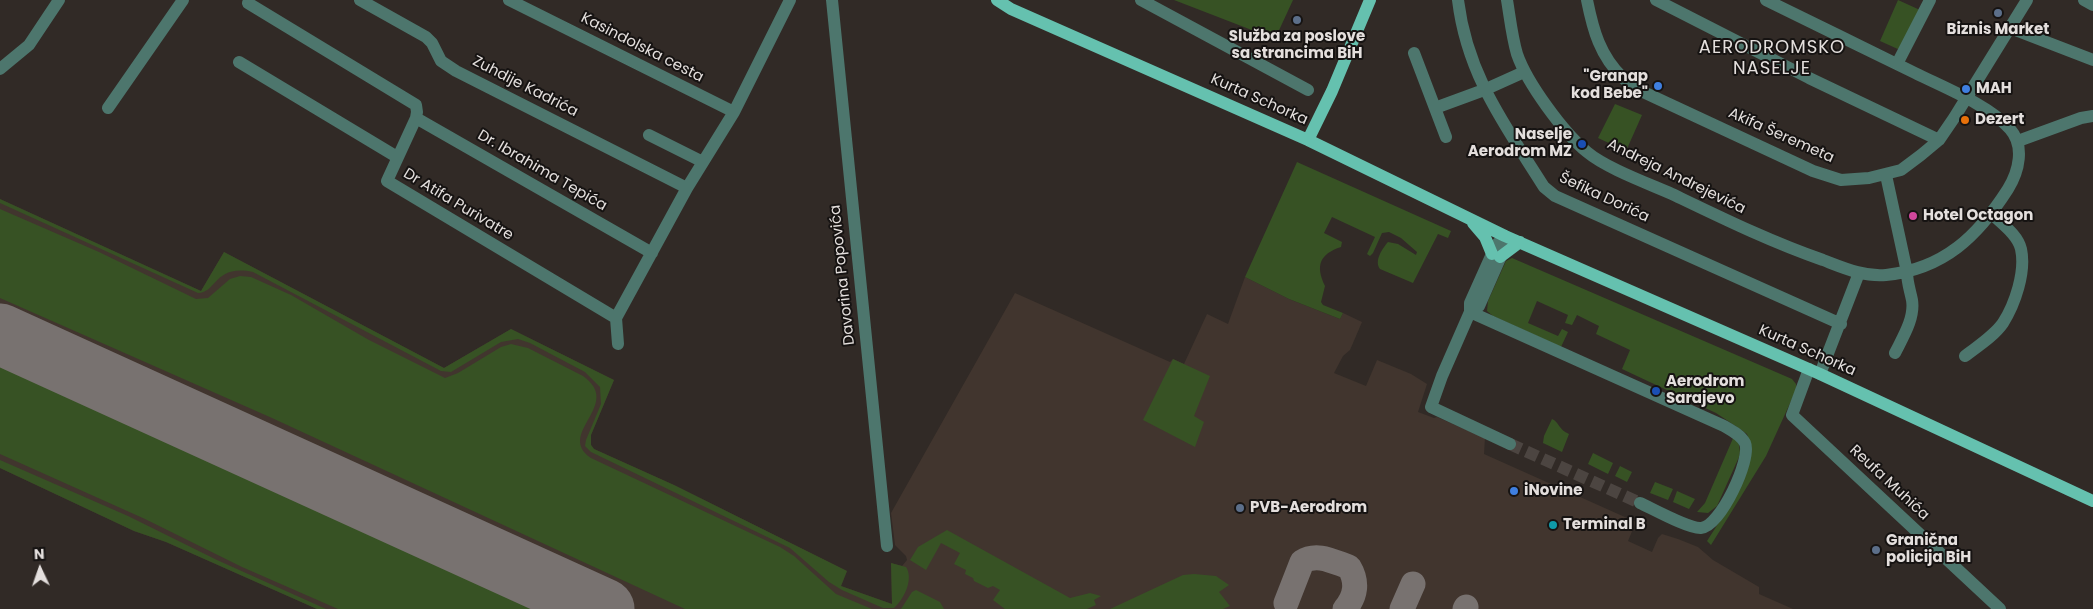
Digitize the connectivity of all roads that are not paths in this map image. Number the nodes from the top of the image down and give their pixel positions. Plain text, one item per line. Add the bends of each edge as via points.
1 (59, 0) edge
2 (183, 0) edge
3 (360, 0) edge
4 (509, 0) edge
5 (790, 0) edge
6 (832, 0) edge
7 (997, 0) edge
8 (1141, 0) edge
9 (1370, 0) edge
10 (1458, 0) edge
11 (1507, 0) edge
12 (1588, 0) edge
13 (1656, 0) edge
14 (1766, 0) edge
15 (1930, 0) edge
16 (2027, 0) edge
17 (2084, 0) edge
18 (248, 3) dead end
19 (2093, 6) edge
20 (2010, 28) junction
21 (1414, 53) dead end
22 (2093, 60) edge
23 (239, 62) dead end
24 (1897, 64) junction
25 (0, 69) edge
26 (1524, 72) junction
27 (1308, 90) dead end
28 (1484, 90) junction
29 (1966, 98) junction
30 (108, 108) dead end
31 (1435, 108) junction
32 (734, 112) junction
33 (2093, 116) edge
34 (416, 118) junction
35 (649, 135) dead end
36 (1446, 137) dead end
37 (1308, 140) junction
38 (1938, 140) junction
39 (2018, 141) junction
40 (396, 157) junction
41 (704, 162) junction
42 (1886, 175) junction
43 (687, 188) junction
44 (1992, 214) junction
45 (1468, 217) junction
46 (1506, 236) junction
47 (1520, 242) junction
48 (652, 252) junction
49 (1496, 255) junction
50 (1906, 272) junction
51 (1859, 273) junction
52 (1470, 312) junction
53 (616, 318) junction
54 (1841, 324) junction
55 (618, 344) dead end
56 (1895, 353) dead end
57 (1965, 356) dead end
58 (1815, 372) junction
59 (1510, 444) tunnel mouth
60 (2093, 501) edge
61 (1640, 503) tunnel mouth
62 (887, 546) dead end
63 (2000, 609) edge

1 - 25 street via 29,45
2 - 30 street
3 - 43 street, Zuhdije Kadrića via 426,37 441,61 456,71
4 - 32 street, Kasindolska cesta
5 - 32 street
6 - 62 street, Davorina Popovića
7 - 37 main road, Kurta Schorka
8 - 27 street
9 - 37 main road
10 - 28 street, Šefika Dorića via 1468,51
11 - 26 street, Andreja Andrejevića via 1515,45
12 - 42 street, Akifa Šeremeta via 1598,43 1624,79 1639,90 1812,171 1841,180
13 - 38 street
14 - 24 street
15 - 24 street
16 - 20 street, Akifa Šeremeta
17 - 19 street
18 - 34 street via 409,100 417,108
20 - 22 street
20 - 29 street, Akifa Šeremeta
21 - 31 street
23 - 40 street, Dr Atifa Purivatre
24 - 29 street
26 - 28 street
26 - 51 street, Andreja Andrejevića via 1559,122 1588,153 1782,246
28 - 31 street
28 - 54 street, Šefika Dorića via 1544,187 1555,196
29 - 38 street, Akifa Šeremeta
29 - 39 street via 2002,121
31 - 36 street
32 - 41 street
33 - 39 street
34 - 40 street
34 - 48 street, Dr. Ibrahima Tepića
35 - 41 street
37 - 45 main road, Kurta Schorka
38 - 42 street, Akifa Šeremeta via 1901,170
39 - 44 street, Andreja Andrejevića via 2018,169
40 - 53 street, Dr Atifa Purivatre via 387,181
41 - 43 street
42 - 50 street
43 - 48 street
44 - 50 street, Andreja Andrejevića via 1955,251 1933,264
44 - 57 street via 2014,235 2021,248 2019,284 2002,323
45 - 46 main road, Kurta Schorka
45 - 49 main road
46 - 47 main road, Kurta Schorka
46 - 49 street via 1499,240
47 - 49 main road
47 - 58 main road, Kurta Schorka
48 - 53 street
49 - 52 street via 1479,306
50 - 51 street, Andreja Andrejevića via 1884,276
50 - 56 street via 1912,310
51 - 54 street
52 - 59 street via 1431,407
52 - 61 street via 1724,426 1744,442 1744,461 1736,482 1720,515 1709,526 1701,528
53 - 55 street
54 - 58 street
58 - 60 main road, Kurta Schorka
58 - 63 street, Reufa Muhića via 1792,415

